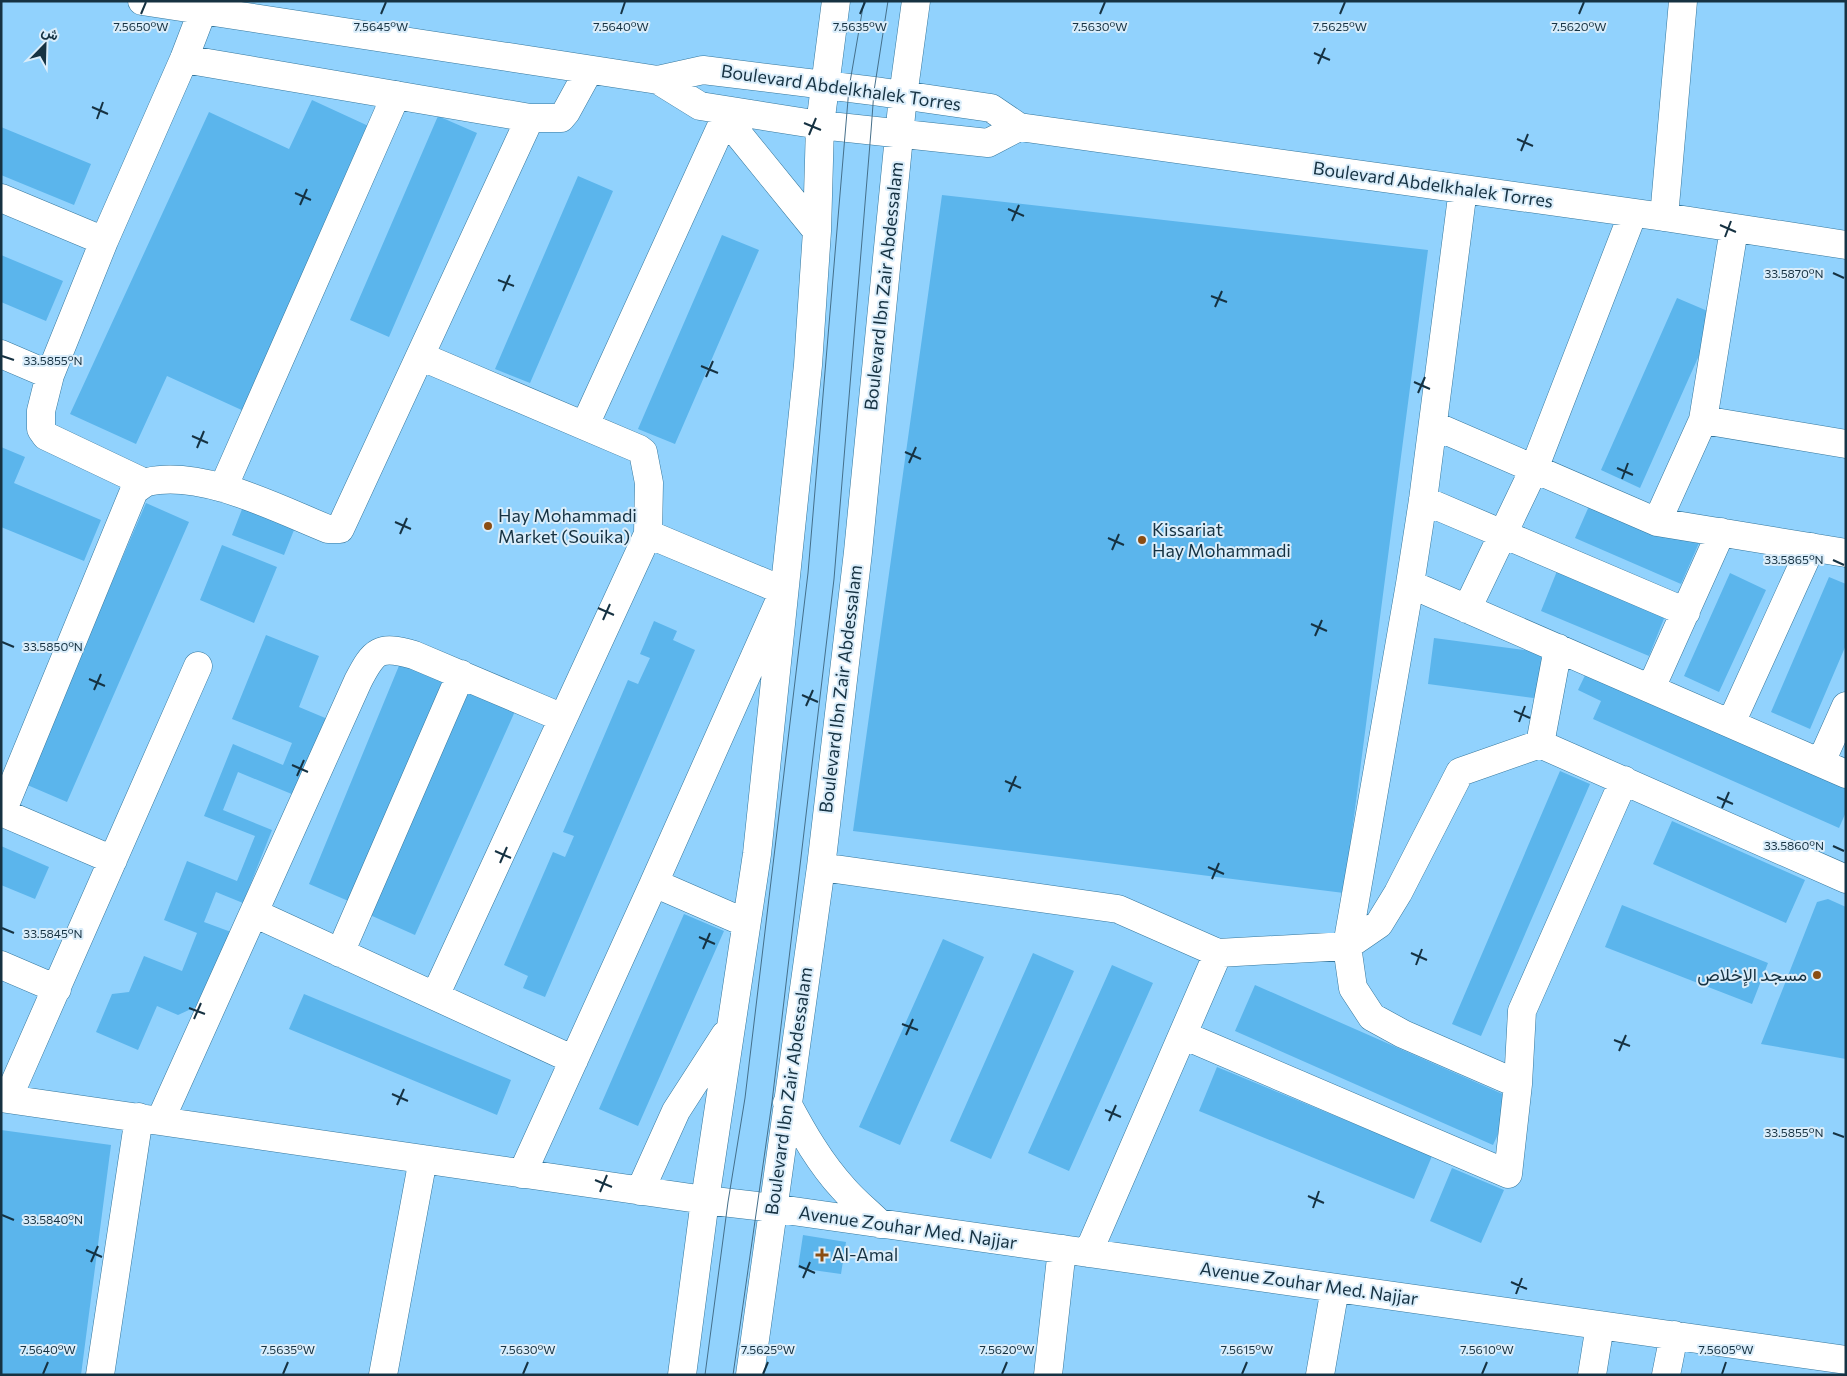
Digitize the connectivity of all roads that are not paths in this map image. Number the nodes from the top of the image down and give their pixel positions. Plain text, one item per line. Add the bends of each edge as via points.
1 (142, 1) edge
2 (836, 1) edge
3 (916, 1) edge
4 (1683, 1) edge
5 (202, 12) junction
6 (184, 59) junction
7 (589, 70) junction
8 (658, 80) junction
9 (824, 85) junction
10 (396, 95) junction
11 (903, 96) junction
12 (721, 113) junction
13 (530, 118) junction
14 (820, 125) junction
15 (1019, 127) junction
16 (898, 134) junction
17 (1463, 189) junction
18 (1, 198) edge
19 (1633, 213) junction
20 (1664, 217) junction
21 (1734, 229) junction
22 (818, 231) junction
23 (104, 241) junction
24 (1846, 245) edge
25 (1, 354) edge
26 (420, 356) junction
27 (50, 375) junction
28 (1703, 420) junction
29 (585, 425) junction
30 (1433, 426) junction
31 (1846, 444) edge
32 (1534, 469) junction
33 (145, 483) junction
34 (223, 488) junction
35 (1423, 500) junction
36 (1657, 522) junction
37 (1721, 532) junction
38 (648, 534) junction
39 (1503, 534) junction
40 (1812, 547) junction
41 (1846, 553) edge
42 (1410, 584) junction
43 (784, 591) junction
44 (1466, 609) junction
45 (1686, 612) junction
46 (1558, 648) junction
47 (198, 666) dead end
48 (461, 674) junction
49 (1651, 688) junction
50 (1846, 706) edge
51 (563, 718) junction
52 (1731, 722) junction
53 (1540, 744) junction
54 (1821, 762) junction
55 (1846, 774) edge
56 (1624, 780) junction
57 (2, 812) edge
58 (113, 860) junction
59 (820, 867) junction
60 (1846, 879) edge
61 (654, 883) junction
62 (254, 913) junction
63 (746, 923) junction
64 (1347, 946) junction
65 (340, 952) junction
66 (1218, 953) junction
67 (1, 964) edge
68 (57, 989) junction
69 (435, 996) junction
70 (730, 1028) junction
71 (1183, 1035) junction
72 (574, 1060) junction
73 (1518, 1084) junction
74 (4, 1098) edge
75 (787, 1103) junction
76 (149, 1119) junction
77 (423, 1159) junction
78 (522, 1174) junction
79 (640, 1191) junction
80 (705, 1200) junction
81 (772, 1208) junction
82 (880, 1224) junction
83 (1075, 1251) junction
84 (1335, 1288) junction
85 (1600, 1325) junction
86 (1674, 1335) junction
87 (1846, 1360) edge
88 (100, 1375) edge
89 (383, 1375) edge
90 (682, 1375) edge
91 (750, 1375) edge
92 (1048, 1375) edge
93 (1320, 1375) edge
94 (1592, 1375) edge
95 (1666, 1375) edge

1 - 5 street, Boulevard Abdelkhalek Torres
2 - 9 street
3 - 11 street, Boulevard Ibn Zair Abdessalam
4 - 20 street
5 - 6 street
5 - 7 street, Boulevard Abdelkhalek Torres
6 - 10 street
6 - 23 street
7 - 8 street, Boulevard Abdelkhalek Torres
7 - 13 street via 561,118
8 - 9 street, Boulevard Abdelkhalek Torres via 703,70
8 - 12 street, Boulevard Abdelkhalek Torres via 700,106
9 - 11 street, Boulevard Abdelkhalek Torres
9 - 14 street
10 - 13 street
10 - 34 street
11 - 15 street, Boulevard Abdelkhalek Torres via 991,108
11 - 16 street, Boulevard Ibn Zair Abdessalam
12 - 14 street, Boulevard Abdelkhalek Torres
12 - 22 street
12 - 29 street
13 - 26 street
14 - 16 street, Boulevard Abdelkhalek Torres
14 - 22 street
15 - 16 street, Boulevard Abdelkhalek Torres via 988,143
15 - 17 street, Boulevard Abdelkhalek Torres
16 - 59 street, Boulevard Ibn Zair Abdessalam via 858,552
17 - 19 street, Boulevard Abdelkhalek Torres
17 - 30 street
18 - 23 street
19 - 20 street, Boulevard Abdelkhalek Torres
19 - 32 street
20 - 21 street, Boulevard Abdelkhalek Torres
21 - 24 street, Boulevard Abdelkhalek Torres
21 - 28 street
22 - 43 street via 808,365
23 - 27 street
25 - 27 street
26 - 29 street
26 - 34 street via 340,528 328,529
27 - 33 street via 40,411 41,429 46,436
28 - 31 street
28 - 36 street
29 - 38 street via 644,452 649,483
30 - 32 street
30 - 35 street
32 - 36 street
32 - 39 street
33 - 34 street via 170,480
33 - 57 street via 134,491
35 - 39 street
35 - 42 street
36 - 37 street
37 - 40 street
37 - 45 street
38 - 43 street
38 - 51 street
39 - 44 street
39 - 45 street
40 - 41 street
40 - 52 street
42 - 44 street
42 - 64 street
43 - 61 street
43 - 63 street via 757,854
44 - 46 street
45 - 49 street
46 - 49 street
46 - 53 street
47 - 58 street
48 - 51 street
48 - 62 street via 392,649 369,660
48 - 65 street
49 - 52 street
50 - 54 street
51 - 69 street
52 - 54 street
53 - 56 street
53 - 64 street via 1460,772 1379,924
54 - 55 street
56 - 60 street
56 - 73 street via 1522,1011
57 - 58 street
58 - 68 street
59 - 66 street via 1118,909
59 - 75 street, Boulevard Ibn Zair Abdessalam
61 - 63 street
61 - 72 street
62 - 65 street
62 - 76 street
63 - 70 street
64 - 66 street
64 - 73 street via 1353,988 1372,1017 1403,1034
65 - 69 street
66 - 71 street
67 - 68 street
68 - 74 street
69 - 72 street
70 - 79 street via 676,1111
70 - 80 street
71 - 73 street via 1508,1174
71 - 83 street
72 - 78 street
74 - 76 street, Avenue Zouhar Med. Najjar
75 - 81 street, Boulevard Ibn Zair Abdessalam
75 - 82 street via 826,1168
76 - 77 street, Avenue Zouhar Med. Najjar
76 - 88 street
77 - 78 street, Avenue Zouhar Med. Najjar
77 - 89 street
78 - 79 street, Avenue Zouhar Med. Najjar
79 - 80 street, Avenue Zouhar Med. Najjar
80 - 81 street, Avenue Zouhar Med. Najjar
80 - 90 street
81 - 82 street, Avenue Zouhar Med. Najjar
81 - 91 street, Boulevard Ibn Zair Abdessalam
82 - 83 street, Avenue Zouhar Med. Najjar
83 - 84 street, Avenue Zouhar Med. Najjar
83 - 92 street
84 - 85 street, Avenue Zouhar Med. Najjar
84 - 93 street
85 - 86 street, Avenue Zouhar Med. Najjar
85 - 94 street
86 - 87 street, Avenue Zouhar Med. Najjar
86 - 95 street

